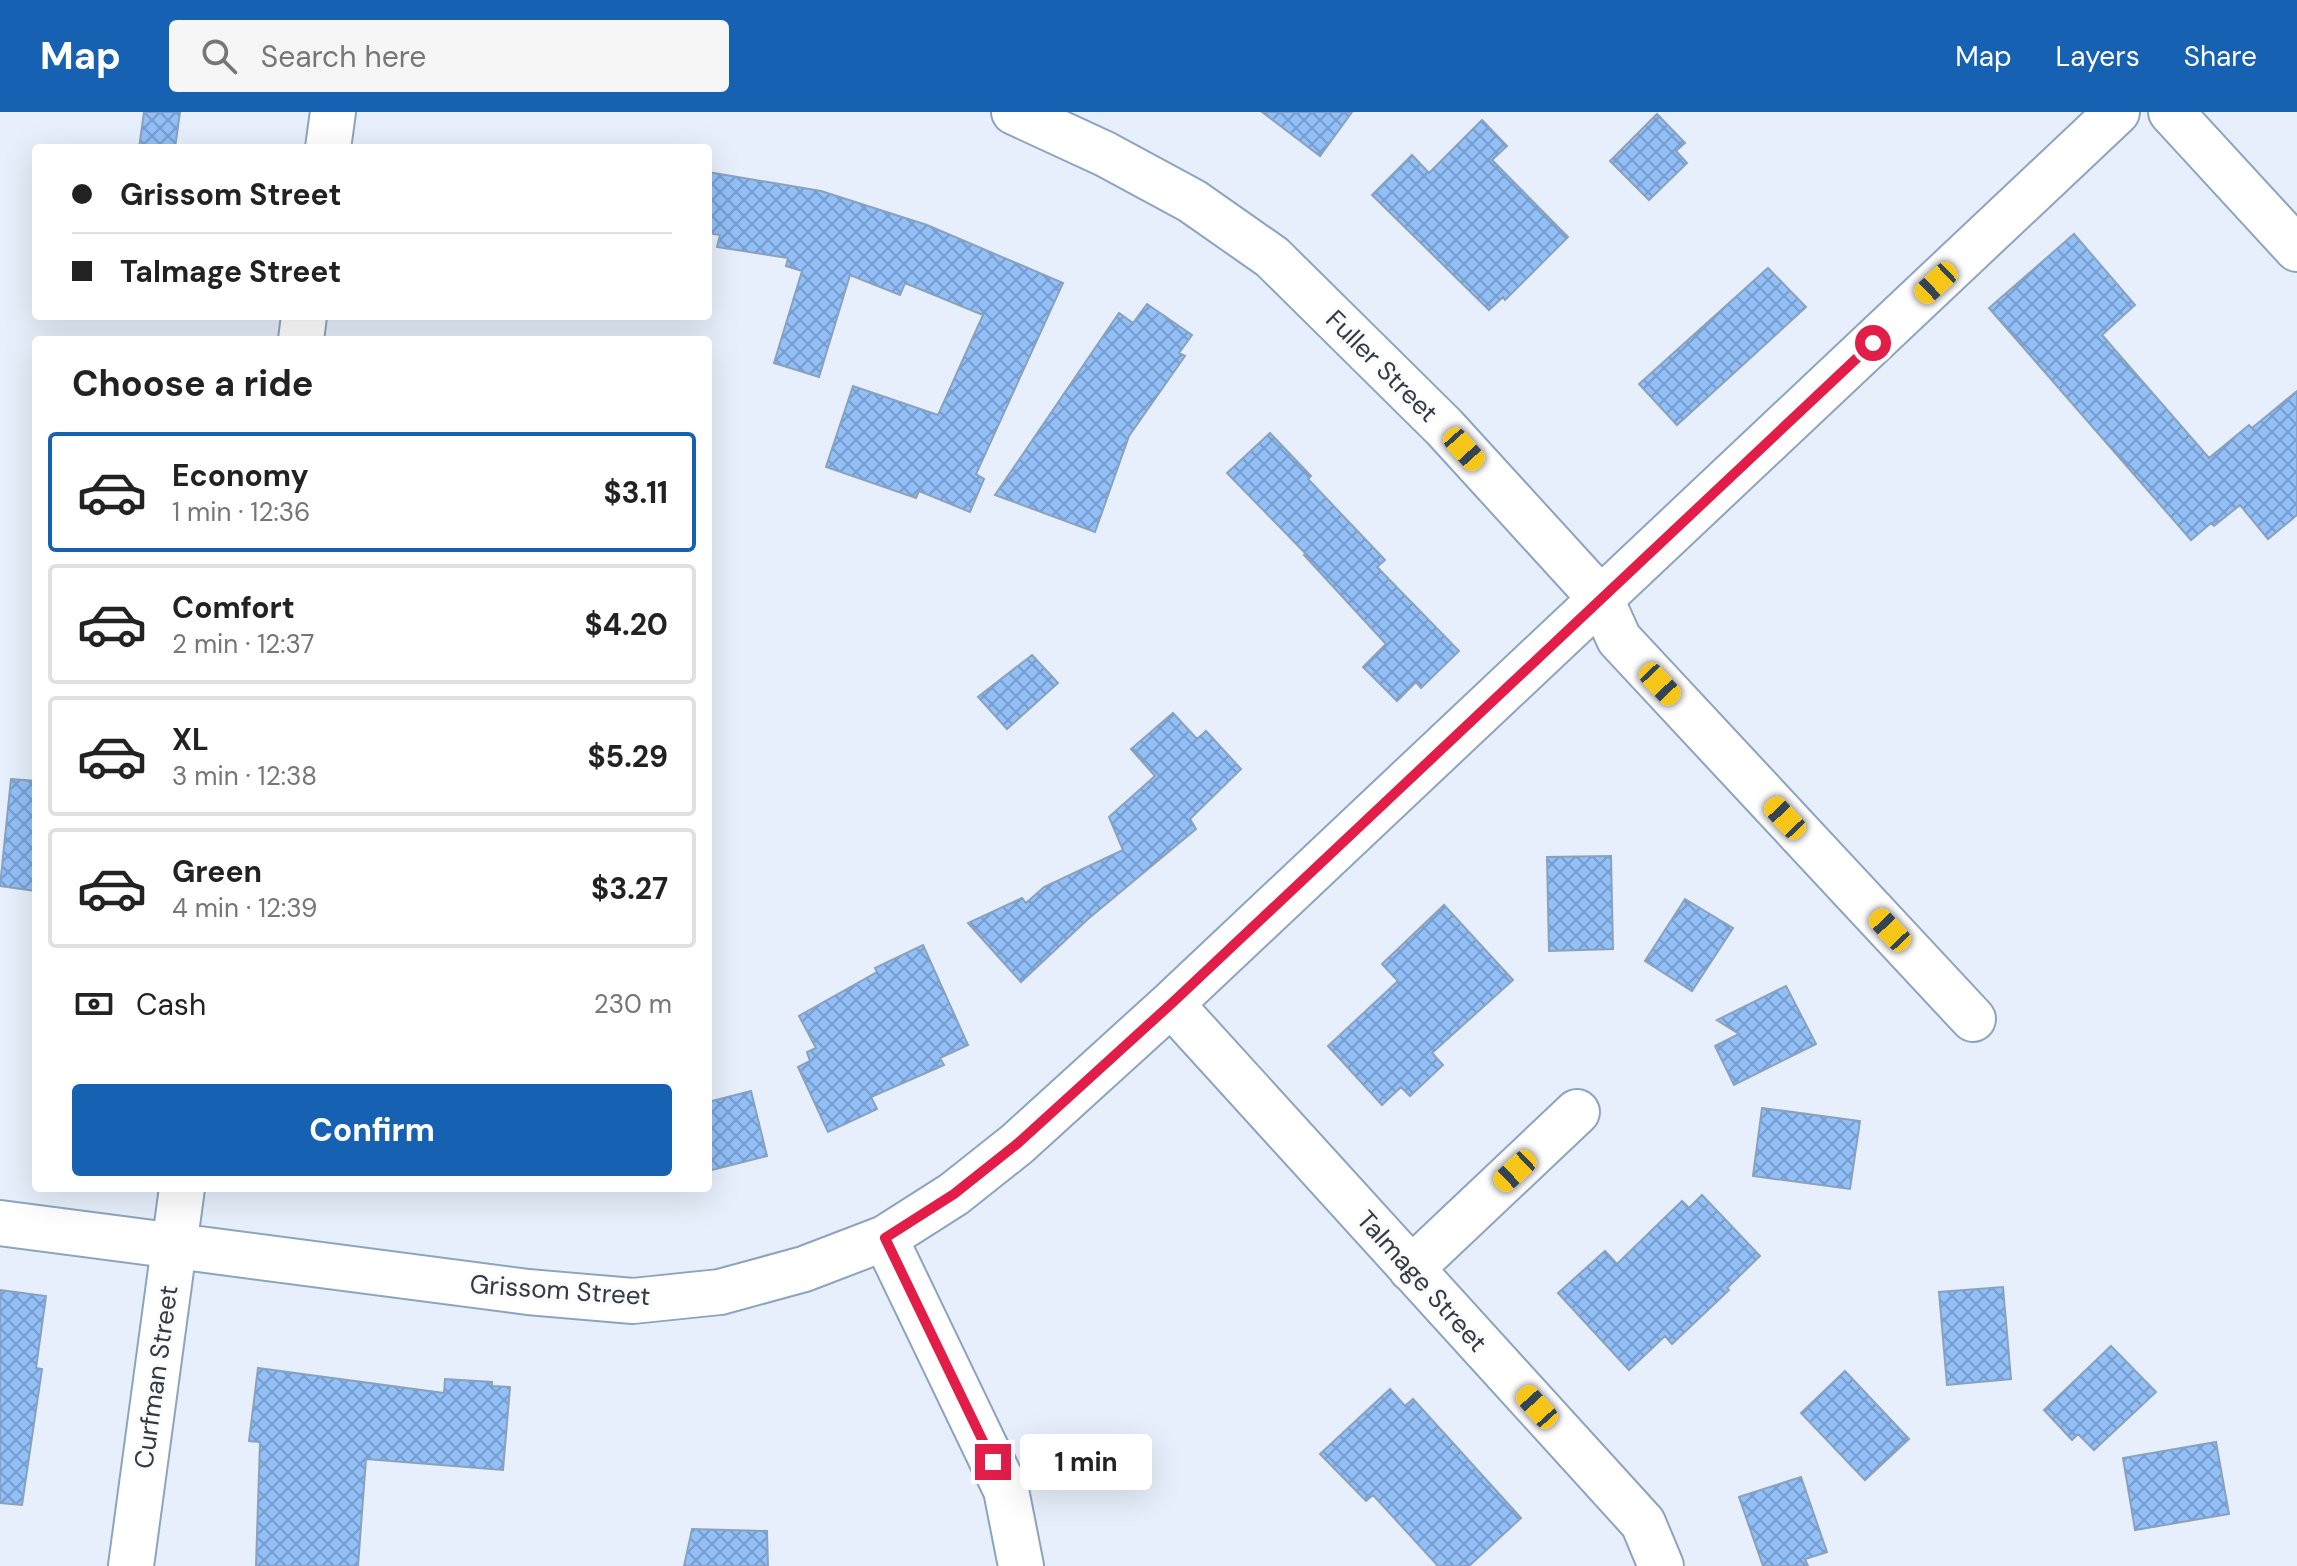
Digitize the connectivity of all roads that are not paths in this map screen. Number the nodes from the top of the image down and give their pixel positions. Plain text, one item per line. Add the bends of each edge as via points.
1 (333, 112) edge
2 (1014, 112) edge
3 (2117, 112) edge
4 (2171, 112) edge
5 (329, 144) edge
6 (2297, 249) edge
7 (1601, 599) junction
8 (1171, 1004) junction
9 (1973, 1019) dead end
10 (1577, 1112) dead end
11 (181, 1192) edge
12 (0, 1223) edge
13 (885, 1238) junction
14 (174, 1244) junction
15 (1411, 1269) junction
16 (131, 1566) edge
17 (1021, 1566) edge
18 (1661, 1566) edge

1 - 5 street
2 - 7 street, Fuller Street via 1192,201 1272,257 1444,427
3 - 7 street, Grissom Street
4 - 6 street
7 - 8 street, Grissom Street
7 - 9 street, Fuller Street via 1619,639
8 - 13 street, Grissom Street via 1017,1144 954,1194
8 - 15 street, Talmage Street
10 - 15 street
11 - 14 street, Curfman Street
12 - 14 street, Grissom Street
13 - 14 street, Grissom Street via 804,1269 720,1292 633,1301 528,1292
13 - 17 street via 1006,1490
14 - 16 street, Curfman Street
15 - 18 street, Talmage Street via 1643,1523

